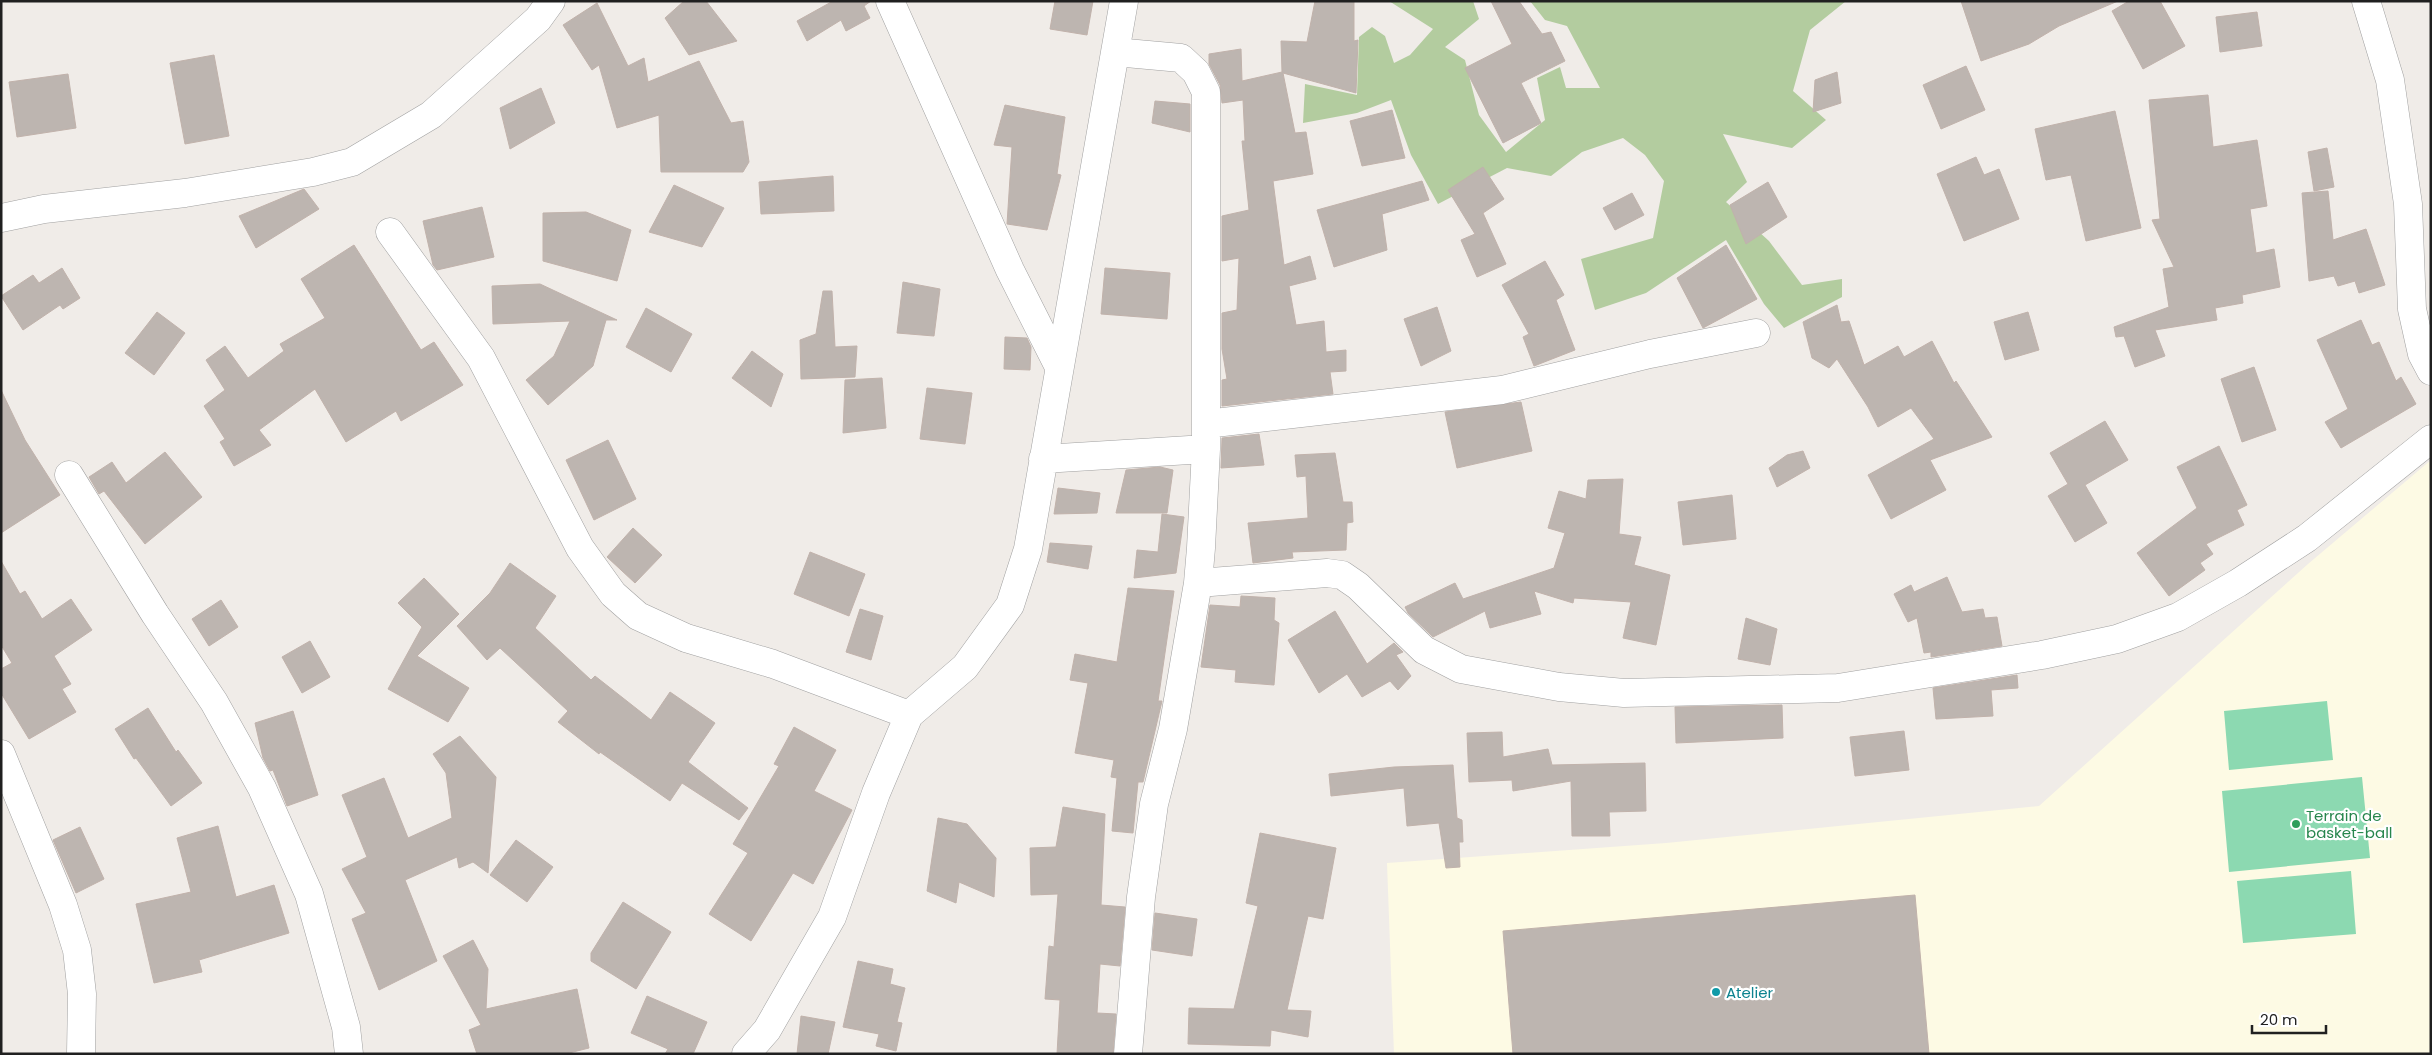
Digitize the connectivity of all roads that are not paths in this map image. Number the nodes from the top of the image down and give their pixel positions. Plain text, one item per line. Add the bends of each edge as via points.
1 (551, 1) edge
2 (890, 1) edge
3 (1124, 1) edge
4 (2366, 1) edge
5 (1115, 52) junction
6 (1, 218) edge
7 (390, 232) dead end
8 (1756, 333) dead end
9 (1059, 367) junction
10 (2431, 371) edge
11 (1206, 437) junction
12 (2431, 439) edge
13 (1043, 459) junction
14 (69, 475) dead end
15 (1198, 583) junction
16 (910, 716) junction
17 (1, 754) edge
18 (81, 1054) edge
19 (349, 1054) edge
20 (746, 1054) edge
21 (1128, 1054) edge

1 - 6 street via 538,19 431,115 352,162 185,194
2 - 9 street via 1010,270
3 - 5 street
4 - 10 street via 2390,80 2408,204 2412,309 2422,354
5 - 9 street
5 - 11 street via 1181,58 1196,72 1206,92
7 - 16 street via 481,358 580,548 613,594 638,616 686,638 773,664
8 - 11 street via 1650,354 1502,390
9 - 13 street
11 - 13 street
11 - 15 street
12 - 15 street via 2307,538 2178,617 2117,639 2042,655 1838,688 1624,693 1559,687 1461,669 1424,650 1358,586 1342,575 1327,573
13 - 16 street via 1028,549 1010,605 965,667
14 - 19 street via 214,702 262,788 309,894 346,1027
15 - 21 street via 1173,729 1154,804 1141,897
16 - 20 street via 876,793 832,916 767,1030
17 - 18 street via 63,905 77,950 82,994

